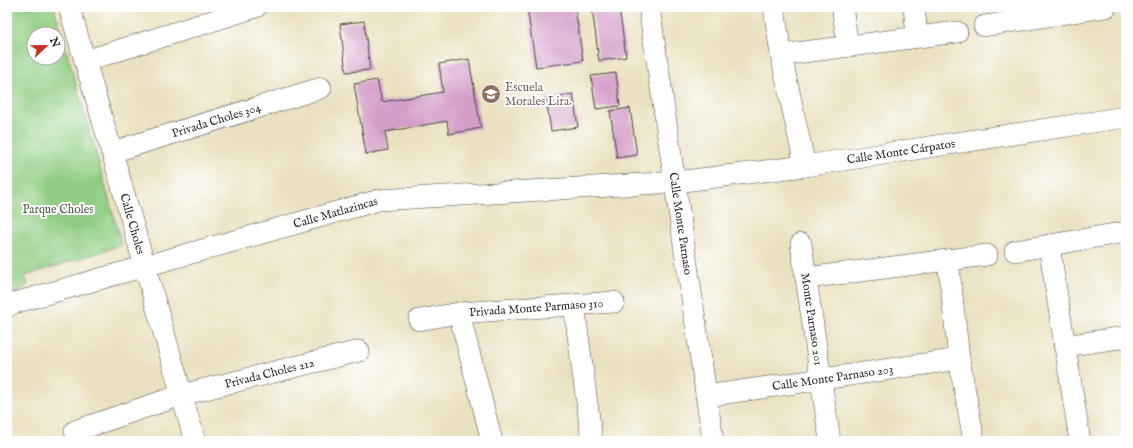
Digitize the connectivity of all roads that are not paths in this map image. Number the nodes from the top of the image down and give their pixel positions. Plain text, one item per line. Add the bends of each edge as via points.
1 (69, 7) edge
2 (256, 7) edge
3 (649, 7) edge
4 (774, 7) edge
5 (914, 7) edge
6 (1096, 8) edge
7 (843, 13) dead end
8 (1024, 13) edge
9 (984, 26) dead end
10 (957, 32) dead end
11 (917, 36) junction
12 (848, 46) junction
13 (781, 55) junction
14 (85, 62) junction
15 (321, 88) dead end
16 (1126, 117) edge
17 (112, 152) junction
18 (805, 166) junction
19 (676, 182) junction
20 (1126, 232) edge
21 (801, 244) dead end
22 (1049, 245) junction
23 (1015, 251) dead end
24 (987, 255) dead end
25 (948, 260) junction
26 (145, 266) junction
27 (806, 278) junction
28 (614, 302) dead end
29 (8, 303) edge
30 (574, 305) junction
31 (459, 313) junction
32 (419, 320) dead end
33 (1126, 337) edge
34 (1064, 346) junction
35 (359, 351) dead end
36 (959, 358) junction
37 (821, 379) junction
38 (181, 395) junction
39 (706, 396) junction
40 (75, 431) dead end
41 (195, 441) edge
42 (492, 441) edge
43 (592, 441) edge
44 (713, 441) edge
45 (830, 441) edge
46 (974, 441) edge
47 (1080, 441) edge

1 - 14 street, Calle Choles
2 - 14 street
3 - 19 street, Calle Monte Parnaso
4 - 13 street
5 - 11 street
6 - 8 street
7 - 12 street
8 - 9 street
10 - 11 street
11 - 12 street
12 - 13 street
13 - 18 street
14 - 17 street, Calle Choles
15 - 17 street, Privada Choles 304
16 - 18 street, Calle Monte Cárpatos
17 - 26 street, Calle Choles
18 - 19 street, Calle Monte Cárpatos
19 - 26 street, Calle Matlazincas via 379,200
19 - 39 street, Calle Monte Parnaso
20 - 22 street
21 - 27 street, Monte Parnaso 201
22 - 23 street
22 - 34 street
24 - 25 street
25 - 27 street
25 - 36 street
26 - 29 street, Calle Matlazincas
26 - 38 street, Calle Choles
27 - 37 street, Monte Parnaso 201
28 - 30 street, Privada Monte Parmaso 310
30 - 31 street, Privada Monte Parmaso 310
30 - 43 street
31 - 32 street, Privada Monte Parmaso 310
31 - 42 street, Privada Monte Parmaso 310
33 - 34 street
34 - 47 street
35 - 38 street, Privada Choles 212
36 - 37 street, Calle Monte Parnaso 203
36 - 46 street
37 - 39 street, Calle Monte Parnaso 203
37 - 45 street, Monte Parnaso 201
38 - 40 street, Privada Choles 212
38 - 41 street, Calle Choles
39 - 44 street, Calle Monte Parnaso

